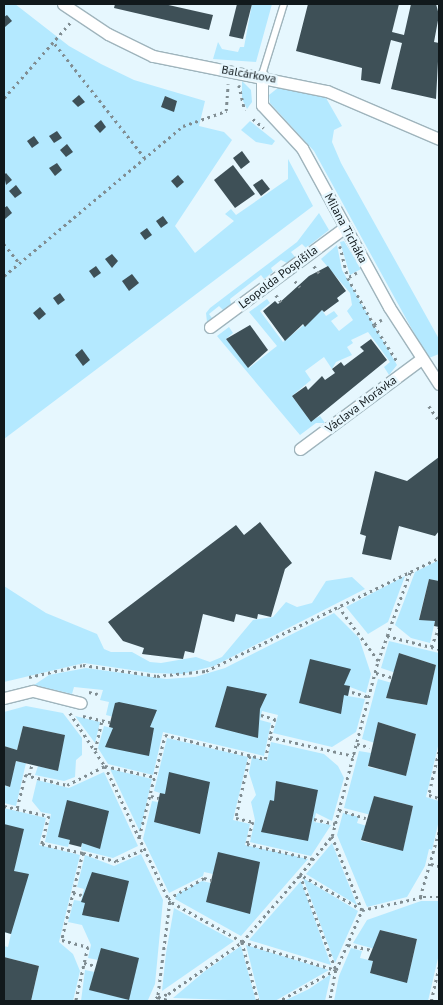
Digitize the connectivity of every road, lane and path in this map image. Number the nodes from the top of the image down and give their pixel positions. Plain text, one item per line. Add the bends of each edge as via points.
1 (63, 4) edge
2 (284, 4) edge
3 (61, 35) dead end
4 (55, 44) junction
5 (262, 75) junction
6 (240, 81) dead end
7 (4, 98) edge
8 (226, 98) dead end
9 (244, 110) dead end
10 (439, 139) edge
11 (145, 158) junction
12 (346, 227) junction
13 (4, 244) edge
14 (312, 263) dead end
15 (20, 264) junction
16 (361, 270) dead end
17 (319, 273) dead end
18 (4, 276) edge
19 (293, 277) dead end
20 (300, 288) dead end
21 (273, 292) dead end
22 (281, 302) dead end
23 (387, 317) dead end
24 (374, 324) junction
25 (210, 327) dead end
26 (421, 359) junction
27 (399, 364) dead end
28 (439, 384) edge
29 (429, 406) dead end
30 (439, 421) edge
31 (300, 449) dead end
32 (439, 558) edge
33 (410, 572) junction
34 (339, 608) junction
35 (439, 627) edge
36 (387, 636) junction
37 (431, 647) junction
38 (439, 649) edge
39 (378, 661) junction
40 (376, 673) junction
41 (391, 677) dead end
42 (22, 679) dead end
43 (352, 692) dead end
44 (370, 697) junction
45 (4, 698) edge
46 (81, 703) dead end
47 (61, 711) dead end
48 (70, 713) junction
49 (261, 715) dead end
50 (102, 720) junction
51 (110, 722) dead end
52 (270, 737) junction
53 (357, 744) junction
54 (370, 747) dead end
55 (95, 750) junction
56 (439, 752) edge
57 (251, 755) junction
58 (354, 756) junction
59 (32, 764) dead end
60 (105, 766) junction
61 (29, 776) junction
62 (155, 777) junction
63 (151, 796) junction
64 (159, 798) dead end
65 (439, 798) edge
66 (4, 806) edge
67 (17, 809) junction
68 (339, 810) junction
69 (366, 818) dead end
70 (314, 819) dead end
71 (335, 824) junction
72 (439, 831) edge
73 (332, 836) junction
74 (139, 837) junction
75 (75, 846) dead end
76 (144, 849) junction
77 (74, 851) junction
78 (83, 853) junction
79 (313, 859) junction
80 (431, 864) junction
81 (439, 866) edge
82 (300, 875) junction
83 (212, 880) dead end
84 (74, 893) junction
85 (82, 895) dead end
86 (439, 897) edge
87 (420, 898) junction
88 (169, 900) junction
89 (362, 910) junction
90 (242, 942) junction
91 (348, 945) junction
92 (371, 950) dead end
93 (84, 963) junction
94 (96, 966) dead end
95 (439, 966) edge
96 (336, 970) junction
97 (435, 983) junction
98 (439, 984) edge
99 (158, 997) junction
100 (76, 1001) edge
101 (153, 1001) edge
102 (170, 1001) edge
103 (258, 1001) edge
104 (280, 1001) edge
105 (330, 1001) edge
106 (431, 1001) edge

1 - 5 street, Balcárkova via 108,34 153,56
2 - 5 lane
3 - 4 path
4 - 7 path
4 - 11 path
5 - 10 street, Balcárkova via 327,90
5 - 12 street, Milana Ticháka via 262,105 302,148
6 - 9 path via 240,101
8 - 11 path via 226,110 183,126
11 - 15 path
12 - 25 street, Leopolda Pospíšila
12 - 26 street, Milana Ticháka
13 - 15 path
14 - 17 path
15 - 18 path
16 - 24 path via 348,278
19 - 20 path
21 - 22 path
23 - 24 path
24 - 27 path
26 - 28 street, Milana Ticháka
26 - 31 street, Václava Morávka
29 - 30 path
32 - 33 path
33 - 34 path
33 - 36 path
34 - 39 path
34 - 42 path via 224,665 195,674 157,676 83,665
35 - 37 path
36 - 37 path
36 - 39 path
37 - 38 path
39 - 40 path
40 - 41 path
40 - 44 path
43 - 44 path
44 - 53 path
45 - 46 street via 32,692
47 - 48 path
48 - 50 path
48 - 55 path
49 - 52 path via 275,719
50 - 51 path
50 - 55 path
52 - 57 path via 265,759
52 - 58 path
53 - 54 path
53 - 58 path
55 - 60 path
56 - 65 path via 429,796
57 - 62 path via 166,735
57 - 79 path via 236,818 252,822 248,844
58 - 68 path
59 - 61 path
60 - 61 path via 67,785
60 - 62 path
60 - 74 path
61 - 67 path via 25,775
62 - 63 path
63 - 64 path
63 - 74 path
66 - 67 path
67 - 77 path via 49,816 42,844
68 - 69 path
68 - 71 path
70 - 71 path
71 - 73 path
72 - 80 path
73 - 79 path
73 - 89 path
74 - 76 path
75 - 77 path
76 - 78 path via 116,861
76 - 88 path
77 - 78 path
78 - 84 path
79 - 82 path
80 - 81 path
80 - 87 path
82 - 89 path
82 - 90 path
82 - 96 path
83 - 88 path via 204,878
84 - 85 path
84 - 93 path via 62,940 88,948
86 - 87 path
87 - 89 path
88 - 90 path
88 - 99 path
89 - 91 path
90 - 96 path
90 - 99 path via 168,994
90 - 103 path
91 - 92 path
91 - 96 path
93 - 94 path
93 - 100 path
95 - 97 path
96 - 104 path
96 - 105 path
97 - 98 path
97 - 106 path
99 - 101 path
99 - 102 path

